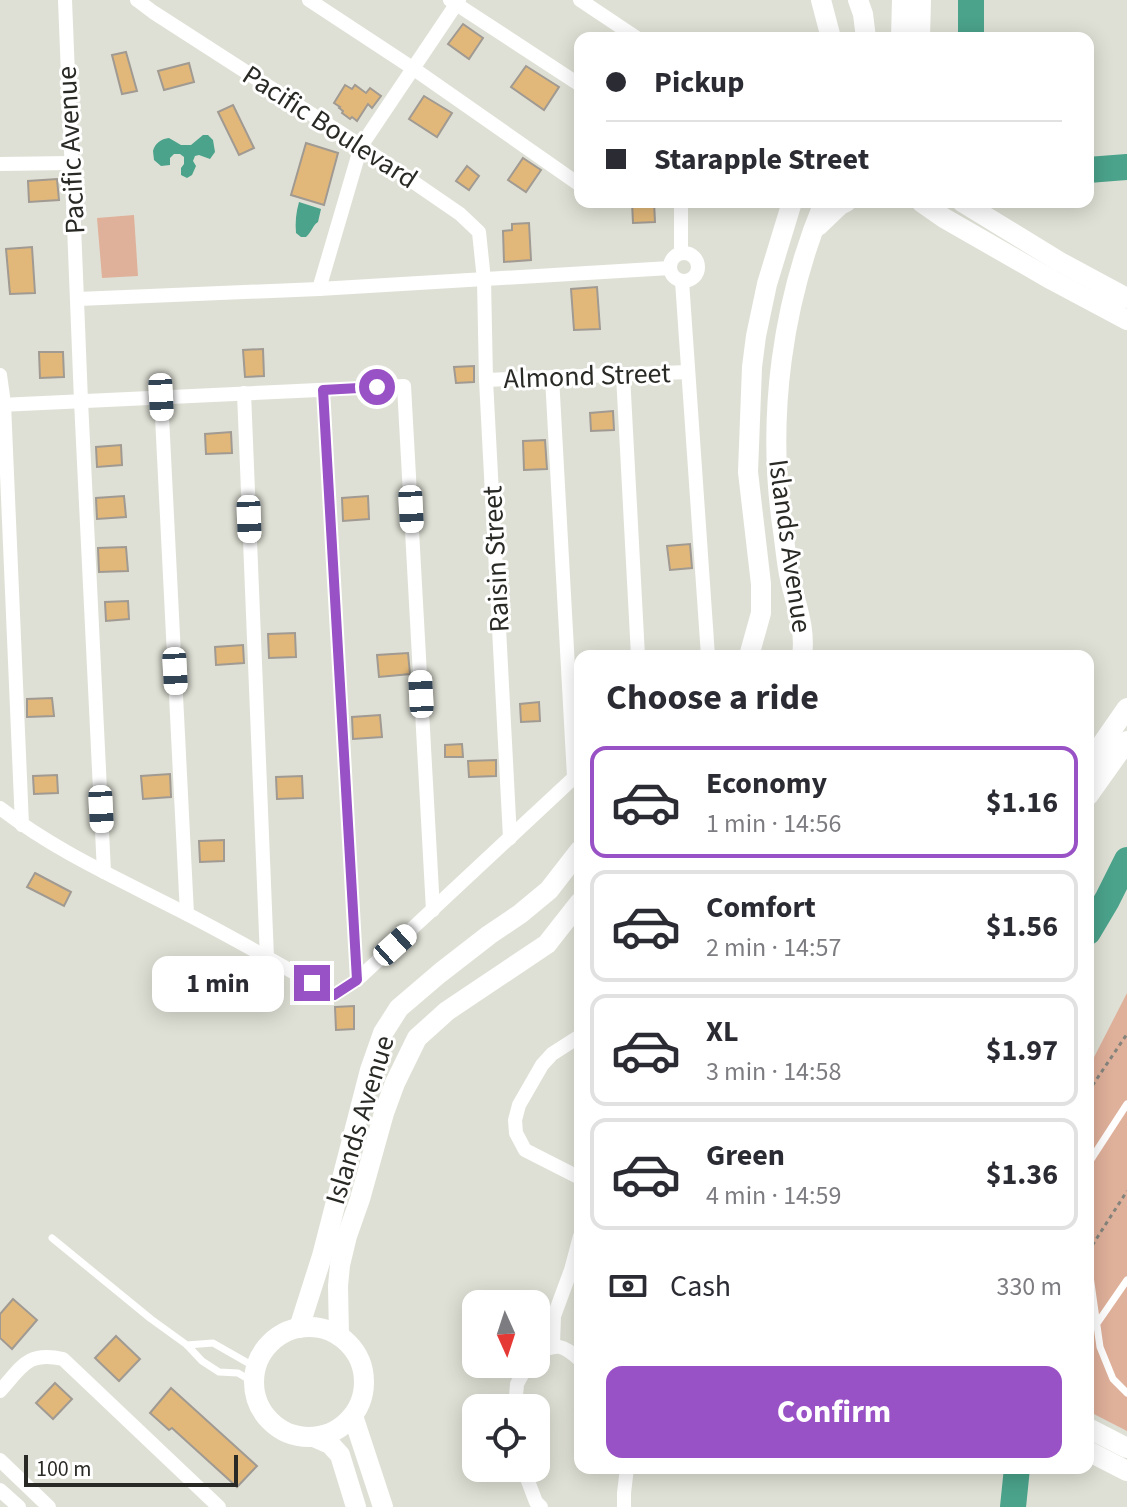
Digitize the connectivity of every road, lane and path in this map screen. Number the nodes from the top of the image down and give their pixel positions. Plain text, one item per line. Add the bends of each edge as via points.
1 (65, 0) edge
2 (137, 0) edge
3 (309, 0) edge
4 (580, 0) edge
5 (821, 0) edge
6 (858, 0) edge
7 (902, 0) edge
8 (921, 0) edge
9 (455, 1) edge
10 (628, 32) edge
11 (829, 32) edge
12 (865, 32) edge
13 (901, 32) edge
14 (920, 32) edge
15 (414, 69) junction
16 (574, 81) edge
17 (361, 146) junction
18 (72, 163) junction
19 (0, 164) edge
20 (574, 181) edge
21 (681, 208) edge
22 (790, 208) edge
23 (821, 208) edge
24 (838, 208) edge
25 (930, 208) edge
26 (972, 208) edge
27 (810, 234) junction
28 (681, 253) junction
29 (670, 268) junction
30 (484, 280) junction
31 (682, 281) junction
32 (319, 289) junction
33 (1127, 298) edge
34 (78, 299) junction
35 (1127, 320) edge
36 (688, 372) junction
37 (0, 375) edge
38 (623, 375) junction
39 (552, 377) junction
40 (486, 380) junction
41 (323, 390) junction
42 (244, 393) junction
43 (161, 397) junction
44 (81, 401) junction
45 (2, 404) edge
46 (776, 470) junction
47 (748, 472) junction
48 (638, 650) edge
49 (708, 650) edge
50 (751, 650) edge
51 (803, 650) edge
52 (1127, 708) edge
53 (574, 726) edge
54 (1127, 741) edge
55 (1094, 755) edge
56 (574, 777) edge
57 (1094, 788) edge
58 (0, 808) edge
59 (22, 825) junction
60 (510, 838) junction
61 (574, 858) edge
62 (104, 872) junction
63 (433, 910) junction
64 (574, 910) edge
65 (187, 914) junction
66 (267, 958) junction
67 (357, 980) junction
68 (1127, 1034) edge
69 (574, 1040) edge
70 (1094, 1083) edge
71 (1127, 1104) edge
72 (1094, 1155) edge
73 (574, 1175) edge
74 (1127, 1191) edge
75 (52, 1238) dead end
76 (1094, 1243) edge
77 (574, 1259) edge
78 (1127, 1280) edge
79 (1094, 1298) edge
80 (1098, 1322) junction
81 (299, 1328) junction
82 (339, 1336) junction
83 (187, 1345) junction
84 (553, 1345) junction
85 (550, 1347) edge
86 (574, 1356) edge
87 (254, 1375) junction
88 (1126, 1390) edge
89 (0, 1391) edge
90 (353, 1416) junction
91 (314, 1437) junction
92 (0, 1460) edge
93 (627, 1474) edge
94 (528, 1482) edge
95 (0, 1490) edge
96 (43, 1505) edge
97 (19, 1507) edge
98 (219, 1507) edge
99 (356, 1507) edge
100 (383, 1507) edge
101 (541, 1507) edge
102 (624, 1507) edge

1 - 18 street, Pacific Avenue
2 - 17 street, Pacific Boulevard
3 - 15 street
4 - 10 street
5 - 11 street
6 - 12 street
7 - 13 street
8 - 14 street
9 - 15 street
9 - 16 street
15 - 17 street
15 - 20 street
17 - 30 street, Pacific Boulevard via 479,232
17 - 32 street
18 - 19 street
18 - 34 street, Pacific Avenue
21 - 28 street
22 - 47 street, Islands Avenue via 756,336
23 - 27 street, Islands Avenue
24 - 27 street
25 - 35 street
26 - 33 street
27 - 46 street, Islands Avenue via 784,343
28 - 29 street
28 - 31 street via 693,256 698,269
29 - 30 street
29 - 31 street
30 - 32 street
30 - 40 street, Raisin Street
31 - 36 street
32 - 34 street
34 - 44 street, Pacific Avenue
36 - 38 street, Almond Street
36 - 49 street
37 - 45 street
38 - 39 street, Almond Street
38 - 48 street
39 - 40 street, Almond Street
39 - 53 street
40 - 60 street, Raisin Street
41 - 42 street
41 - 63 street via 404,386
41 - 67 street
42 - 43 street
42 - 66 street
43 - 44 street
43 - 65 street
44 - 45 street
44 - 62 street, Pacific Avenue
45 - 59 street
46 - 47 street
46 - 51 street, Islands Avenue
47 - 50 street, Islands Avenue via 761,584 761,613
52 - 55 street
54 - 57 street
56 - 60 street
58 - 59 street
59 - 62 street
60 - 63 street
61 - 81 street, Islands Avenue via 549,890 399,1008 383,1033
62 - 65 street
63 - 67 street
64 - 82 street, Islands Avenue via 547,944 447,1011 417,1038 384,1113 347,1236 338,1286
65 - 66 street
66 - 67 street via 334,995
68 - 70 path
69 - 73 street via 542,1065 515,1120 525,1150
71 - 72 lane
74 - 76 path
75 - 83 lane
77 - 84 street via 554,1316
78 - 80 lane
79 - 80 lane
80 - 88 lane via 1100,1347 1113,1379
81 - 82 street via 320,1328
81 - 87 street via 271,1341
82 - 90 street via 359,1359 363,1373 364,1388
83 - 87 lane via 219,1372
83 - 87 lane via 213,1343
84 - 85 street
84 - 86 street
87 - 91 street via 255,1398 271,1423 299,1437
89 - 98 street via 27,1361 45,1355 63,1359
90 - 91 street via 329,1434
90 - 100 street
91 - 99 street via 340,1455
92 - 96 street
93 - 102 street
94 - 101 street
95 - 97 street

